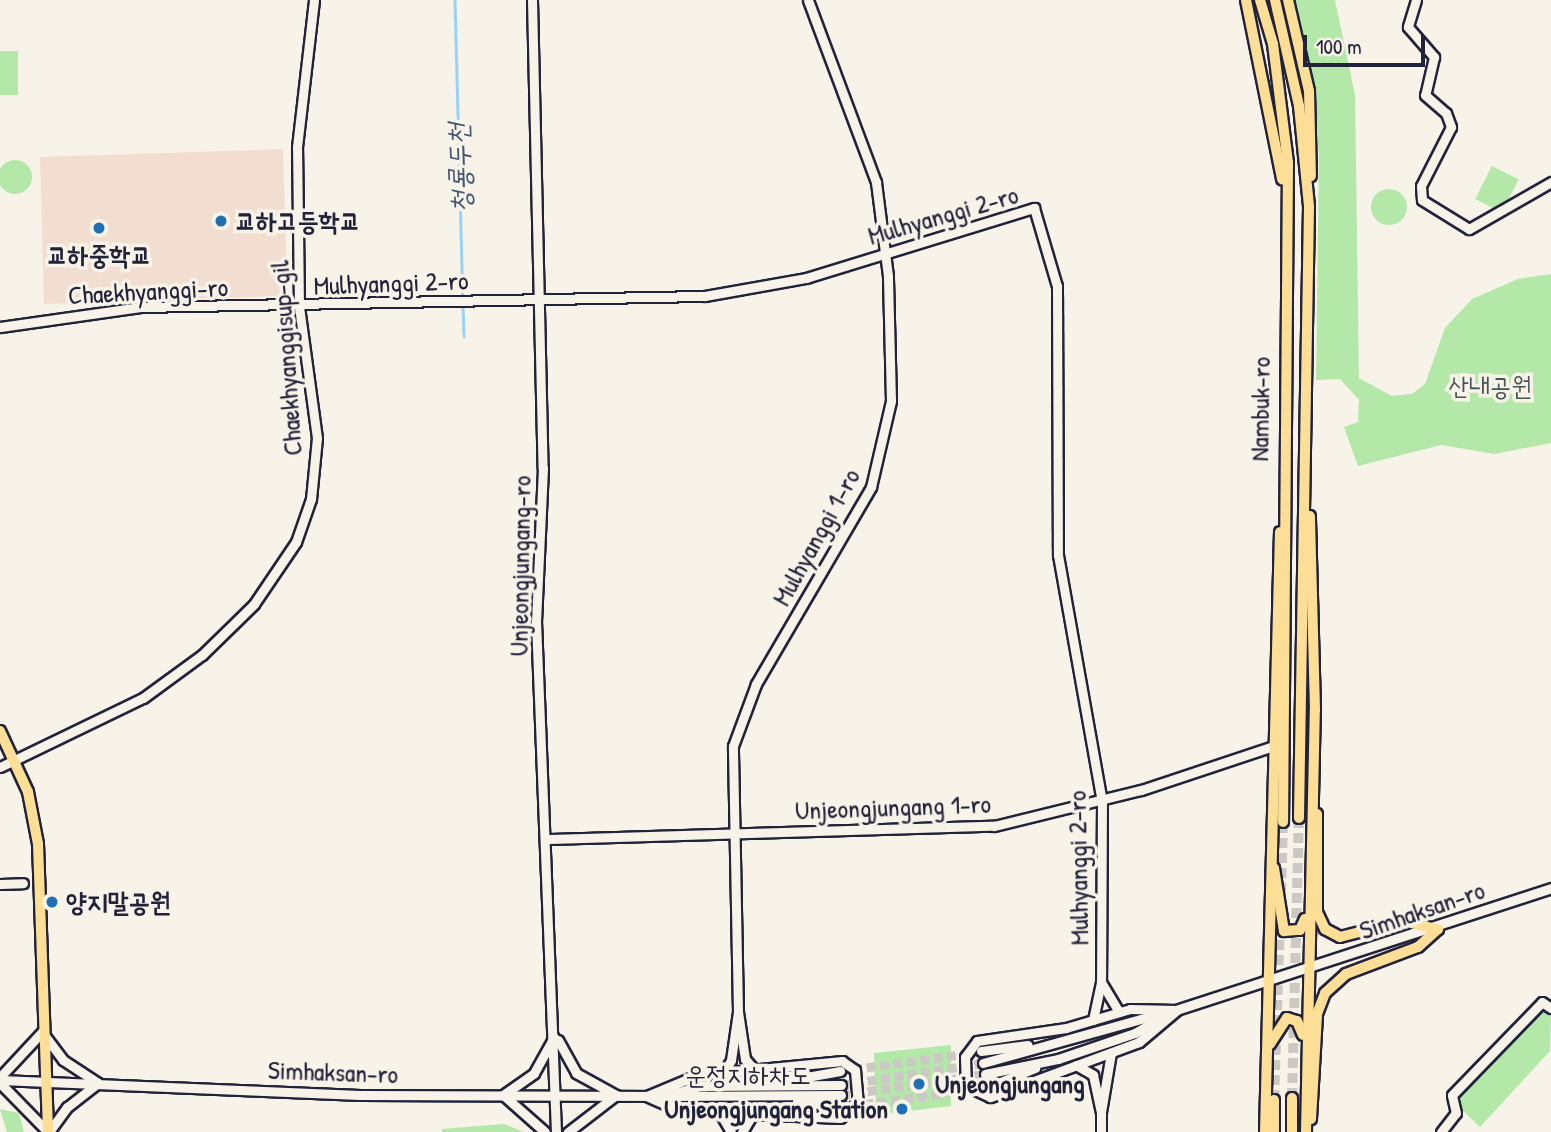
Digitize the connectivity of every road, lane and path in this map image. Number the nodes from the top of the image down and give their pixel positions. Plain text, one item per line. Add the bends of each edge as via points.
1 (314, 0) edge
2 (532, 0) edge
3 (808, 0) edge
4 (1246, 0) edge
5 (1259, 0) edge
6 (1275, 0) edge
7 (1288, 0) edge
8 (1416, 0) edge
9 (1551, 182) edge
10 (1287, 205) junction
11 (1308, 206) junction
12 (886, 253) junction
13 (539, 302) junction
14 (299, 307) junction
15 (0, 327) edge
16 (1282, 494) junction
17 (1308, 495) junction
18 (0, 730) edge
19 (1273, 746) junction
20 (1312, 751) junction
21 (16, 759) junction
22 (0, 766) edge
23 (1101, 801) junction
24 (1299, 818) tunnel mouth
25 (1283, 822) tunnel mouth
26 (732, 833) junction
27 (546, 839) junction
28 (1269, 844) junction
29 (23, 883) dead end
30 (0, 884) edge
31 (1551, 888) edge
32 (1307, 914) junction
33 (1438, 929) junction
34 (1305, 971) junction
35 (1101, 982) junction
36 (1269, 983) junction
37 (1551, 1008) edge
38 (1175, 1010) junction
39 (738, 1012) junction
40 (1119, 1013) junction
41 (1093, 1020) junction
42 (42, 1032) junction
43 (555, 1036) junction
44 (1306, 1041) junction
45 (1057, 1042) junction
46 (981, 1051) tunnel mouth
47 (1268, 1052) junction
48 (1111, 1053) junction
49 (1058, 1059) junction
50 (983, 1063) tunnel mouth
51 (1076, 1065) junction
52 (755, 1070) junction
53 (841, 1071) tunnel mouth
54 (723, 1074) junction
55 (985, 1074) tunnel mouth
56 (0, 1080) edge
57 (45, 1080) junction
58 (98, 1083) junction
59 (759, 1086) junction
60 (988, 1087) tunnel mouth
61 (503, 1095) junction
62 (556, 1095) junction
63 (616, 1095) junction
64 (647, 1096) junction
65 (665, 1096) junction
66 (771, 1097) junction
67 (1292, 1098) tunnel mouth
68 (1274, 1100) tunnel mouth
69 (843, 1107) tunnel mouth
70 (1101, 1112) junction
71 (720, 1113) junction
72 (753, 1114) junction
73 (48, 1132) edge
74 (545, 1132) edge
75 (556, 1132) edge
76 (568, 1132) edge
77 (731, 1132) edge
78 (742, 1132) edge
79 (1101, 1132) edge
80 (1265, 1132) edge
81 (1274, 1132) edge
82 (1292, 1132) edge
83 (1307, 1132) edge
84 (1441, 1132) edge

1 - 14 street, Chaekhyanggisup-gil via 297,146
2 - 13 street, Unjeongjungang-ro
3 - 12 street, Mulhyanggi 1-ro via 872,166
4 - 10 main road
5 - 10 main road, Nambuk-ro via 1284,109
6 - 11 main road, Nambuk-ro via 1299,106
7 - 11 main road via 1314,142
8 - 9 street via 1408,27 1434,57 1424,95 1446,113 1451,127 1421,186 1422,200 1469,229
10 - 16 main road, Nambuk-ro
11 - 17 main road, Nambuk-ro
12 - 13 street, Mulhyanggi 2-ro via 806,278 705,296
12 - 23 street, Mulhyanggi 2-ro via 1034,208 1057,286 1058,555
12 - 26 street, Mulhyanggi 1-ro via 891,401 880,464 745,708 730,767
13 - 14 street, Mulhyanggi 2-ro
13 - 27 street, Unjeongjungang-ro via 543,468 536,621
14 - 15 street, Chaekhyanggi-ro via 140,307
14 - 21 street, Chaekhyanggisup-gil via 317,438 311,499 296,542 254,604 202,655 143,698
16 - 19 main road
16 - 25 main road, Nambuk-ro via 1289,556
17 - 20 main road
17 - 24 main road, Nambuk-ro
18 - 21 main road
19 - 23 street, Unjeongjungang 1-ro
19 - 28 main road
20 - 32 main road
20 - 33 main road via 1320,923 1340,937 1402,921
21 - 22 street, Chaekhyanggisup-gil
21 - 42 main road via 37,844
23 - 26 street, Unjeongjungang 1-ro via 1034,819 946,831
23 - 35 street, Mulhyanggi 2-ro
26 - 27 street, Unjeongjungang 1-ro
26 - 39 street, Mulhyanggi 1-ro
27 - 43 street, Unjeongjungang-ro
28 - 32 main road via 1284,931 1300,930
28 - 36 main road
29 - 30 street
31 - 33 street, Simhaksan-ro
32 - 34 main road
33 - 34 street, Simhaksan-ro
33 - 83 main road via 1418,947 1346,974 1325,993 1317,1013
34 - 36 street, Simhaksan-ro
34 - 44 main road
35 - 40 street
35 - 41 street, Mulhyanggi 2-ro
36 - 38 street, Simhaksan-ro
36 - 47 main road
37 - 84 street via 1542,1002 1452,1094 1457,1113
38 - 40 street
38 - 45 street
38 - 48 street via 1139,1042
38 - 49 street via 1135,1033
39 - 52 street via 746,1059
39 - 54 street via 731,1060
40 - 41 street
41 - 51 street via 977,1041 965,1057 966,1086 990,1097
42 - 56 street
42 - 57 main road
42 - 58 street via 64,1060
43 - 61 street via 534,1073
43 - 62 street, Unjeongjungang-ro
43 - 63 street via 576,1073
44 - 47 main road via 1297,1021 1286,1018
44 - 83 main road
45 - 46 street
45 - 50 street
47 - 80 main road
48 - 51 street
48 - 70 street
49 - 55 street
49 - 60 street
51 - 70 street via 1093,1075
52 - 54 street
52 - 72 street via 842,1061 855,1070 858,1102 840,1118
53 - 59 street
54 - 64 street via 697,1075
56 - 57 street, Simhaksan-ro
56 - 73 street
57 - 58 street, Simhaksan-ro
57 - 73 main road
58 - 61 street, Simhaksan-ro
58 - 73 street via 67,1107
59 - 65 street, 운정지하차도 via 699,1086
59 - 66 street, 운정지하차도 via 841,1090
61 - 62 street, Simhaksan-ro
61 - 74 street
62 - 63 street, Simhaksan-ro
62 - 75 street, Unjeongjungang-ro
63 - 64 street, Simhaksan-ro
63 - 76 street
64 - 65 street, Simhaksan-ro
64 - 71 street via 680,1111
65 - 66 street, 운정지하차도
66 - 69 street
67 - 82 main road
68 - 81 main road
70 - 79 street
71 - 72 street
71 - 77 street
72 - 78 street

